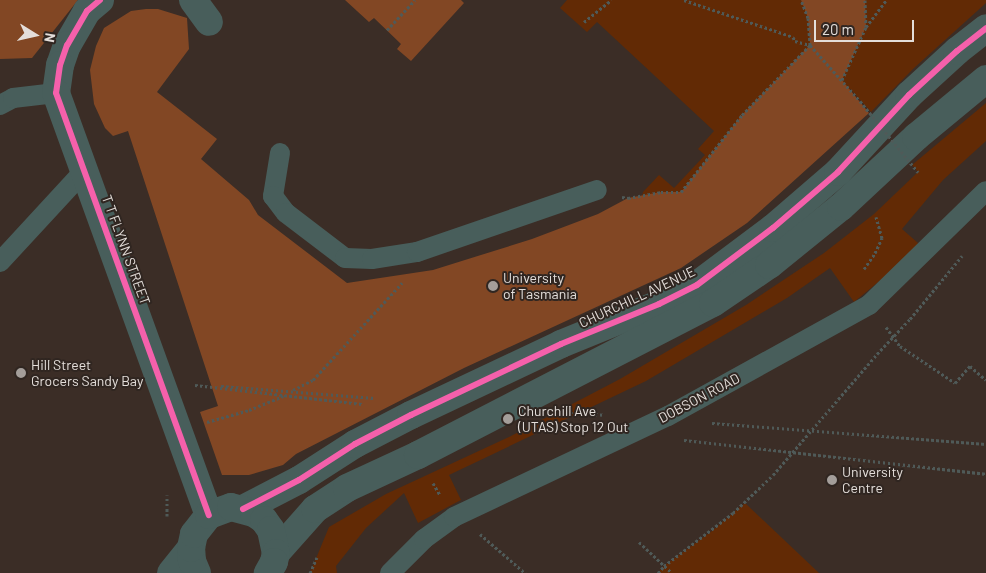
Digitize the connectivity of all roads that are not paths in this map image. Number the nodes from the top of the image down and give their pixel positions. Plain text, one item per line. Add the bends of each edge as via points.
1 (100, 0) edge
2 (193, 0) edge
3 (209, 22) dead end
4 (986, 28) edge
5 (986, 79) edge
6 (56, 93) junction
7 (0, 105) edge
8 (280, 153) dead end
9 (84, 172) junction
10 (597, 190) road end
11 (986, 191) edge
12 (0, 262) edge
13 (243, 508) junction
14 (209, 515) junction
15 (194, 561) edge
16 (272, 563) edge
17 (171, 573) edge
18 (390, 573) edge

1 - 6 street, T T FLYNN STREET via 87,11 67,45
2 - 3 street
4 - 13 street, CHURCHILL AVENUE via 909,95 838,172 773,228 697,285 561,344 411,415 355,444 299,480
5 - 16 street via 943,113 841,207 769,264 712,303 418,455 346,488 315,509
6 - 7 lane via 13,98
6 - 9 street, T T FLYNN STREET
8 - 10 lane via 273,196 286,213 345,258 372,259 424,250
9 - 12 lane
9 - 14 street, T T FLYNN STREET
11 - 18 lane, DOBSON ROAD via 870,305 668,416 454,517 424,539
13 - 14 street, CHURCHILL AVENUE via 231,507
13 - 16 street via 264,520 271,530
14 - 15 street via 194,534
15 - 17 street

